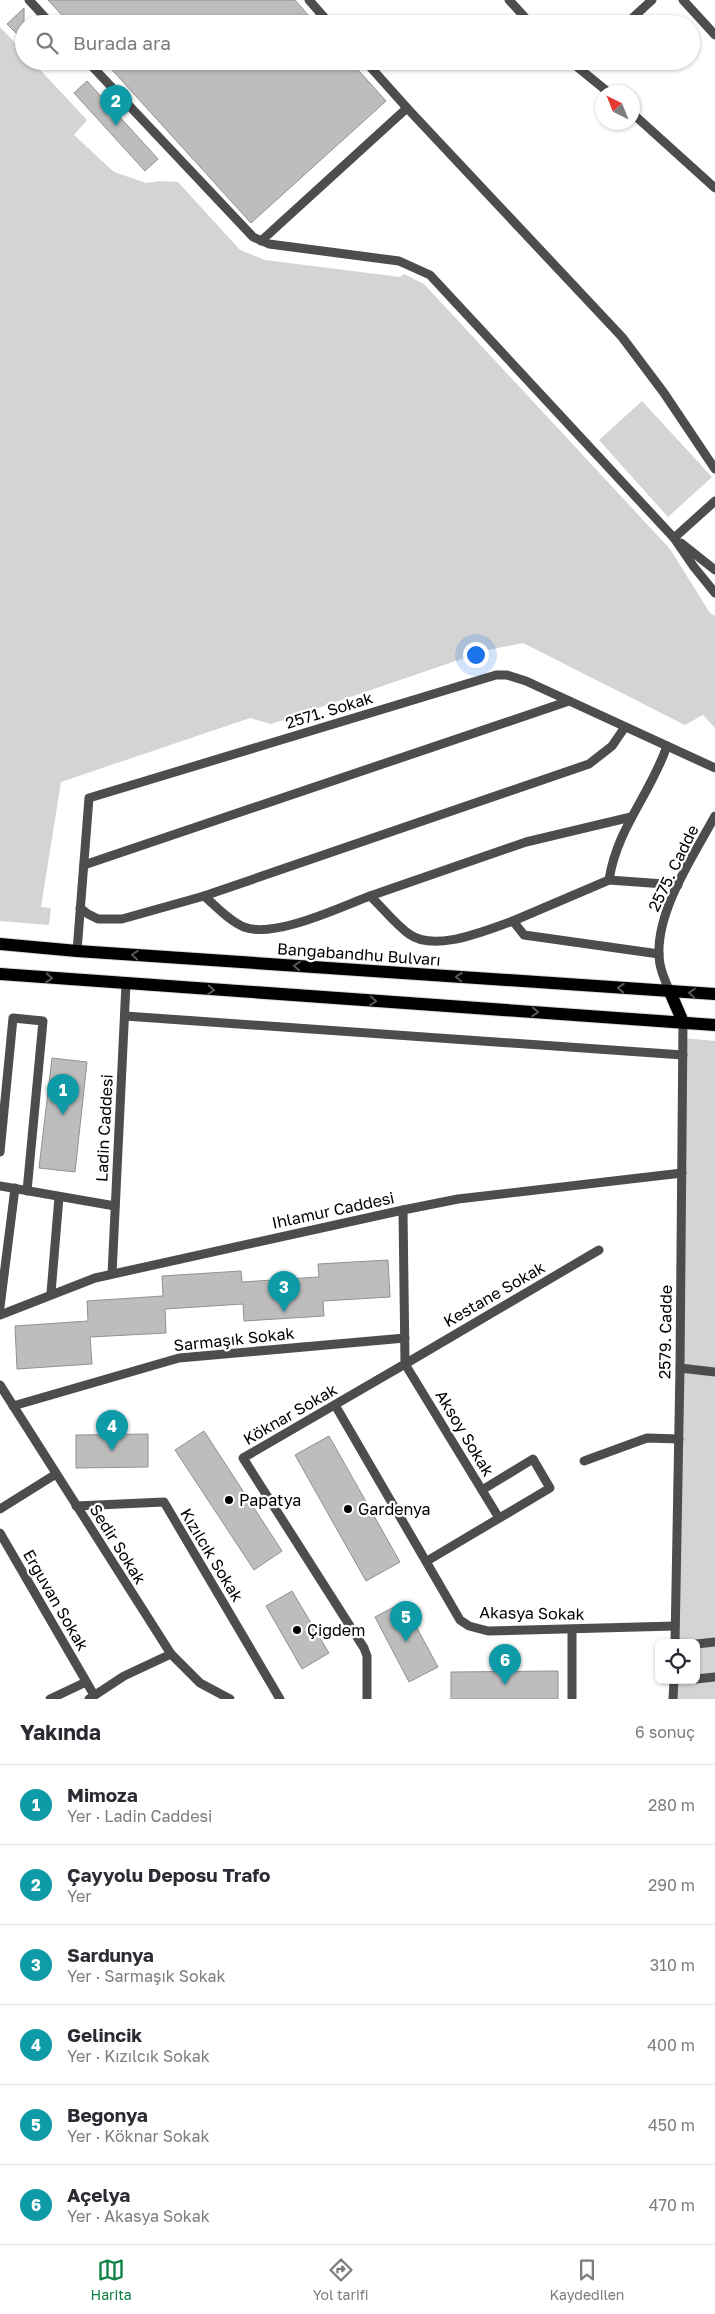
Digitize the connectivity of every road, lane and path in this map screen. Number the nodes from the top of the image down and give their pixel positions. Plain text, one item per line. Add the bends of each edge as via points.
1 (29, 0) edge
2 (309, 0) edge
3 (509, 0) edge
4 (652, 0) edge
5 (682, 0) edge
6 (43, 15) edge
7 (322, 15) edge
8 (523, 15) edge
9 (636, 15) edge
10 (696, 15) edge
11 (700, 19) edge
12 (715, 35) edge
13 (95, 70) edge
14 (372, 70) edge
15 (581, 70) edge
16 (599, 85) edge
17 (407, 108) junction
18 (640, 120) edge
19 (715, 188) edge
20 (261, 241) junction
21 (715, 469) edge
22 (715, 501) edge
23 (674, 538) junction
24 (715, 570) edge
25 (715, 592) edge
26 (569, 701) junction
27 (625, 727) junction
28 (667, 746) junction
29 (715, 768) edge
30 (715, 816) edge
31 (631, 817) junction
32 (84, 865) junction
33 (609, 880) junction
34 (678, 885) junction
35 (204, 896) junction
36 (370, 896) junction
37 (80, 908) junction
38 (513, 921) junction
39 (0, 944) edge
40 (77, 951) junction
41 (659, 954) junction
42 (0, 974) edge
43 (126, 984) junction
44 (670, 992) junction
45 (715, 994) edge
46 (125, 1016) junction
47 (683, 1022) junction
48 (715, 1025) edge
49 (683, 1055) junction
50 (0, 1152) edge
51 (682, 1174) junction
52 (0, 1186) edge
53 (14, 1188) junction
54 (27, 1191) junction
55 (59, 1197) junction
56 (115, 1206) junction
57 (403, 1210) junction
58 (599, 1250) dead end
59 (112, 1274) junction
60 (51, 1293) junction
61 (0, 1307) edge
62 (0, 1314) edge
63 (405, 1338) junction
64 (405, 1364) junction
65 (680, 1368) junction
66 (715, 1372) edge
67 (0, 1385) edge
68 (335, 1405) junction
69 (13, 1406) junction
70 (679, 1440) junction
71 (584, 1461) dead end
72 (56, 1474) junction
73 (482, 1490) junction
74 (76, 1506) junction
75 (0, 1509) edge
76 (499, 1518) junction
77 (0, 1533) edge
78 (427, 1561) junction
79 (675, 1626) junction
80 (572, 1630) junction
81 (675, 1639) edge
82 (715, 1642) edge
83 (700, 1644) edge
84 (171, 1654) junction
85 (715, 1677) edge
86 (700, 1679) edge
87 (86, 1682) junction
88 (674, 1684) edge
89 (91, 1697) edge
90 (50, 1699) edge
91 (230, 1699) edge
92 (280, 1699) edge
93 (367, 1699) edge
94 (572, 1699) edge
95 (673, 1699) edge

1 - 6 street
2 - 7 street
3 - 8 street
4 - 9 street
5 - 10 street
11 - 12 street
13 - 20 street via 247,232
14 - 17 street
15 - 16 street
17 - 20 street
17 - 21 street via 622,337
18 - 19 street
20 - 23 street via 399,261 430,275
22 - 23 street
23 - 24 street
23 - 25 street
26 - 27 street, 2571. Sokak
26 - 32 street
26 - 32 street, 2571. Sokak via 518,677 496,675 89,798
27 - 28 street, 2571. Sokak
27 - 35 street via 612,746 589,764
28 - 29 street, 2571. Sokak
28 - 31 street via 651,785
30 - 34 street, 2575. Cadde
31 - 33 street via 615,851
31 - 36 street via 526,842
32 - 37 street, 2571. Sokak
33 - 34 street
33 - 38 street
34 - 41 street, 2575. Cadde via 661,929
35 - 36 street via 243,926 258,930 280,928
35 - 37 street via 122,919 93,917
36 - 38 street via 410,935 424,939 456,939
37 - 40 street, 2571. Sokak
38 - 41 street via 524,935
39 - 40 main road, Bangabandhu Bulvarı
44 -> 40 main road, Bangabandhu Bulvarı
41 - 44 street, 2575. Cadde
42 -> 43 main road
43 - 46 street, Ladin Caddesi
43 -> 47 main road
45 -> 44 main road, Bangabandhu Bulvarı
44 - 47 main road
46 - 49 street
46 - 56 street, Ladin Caddesi
47 - 48 main road
47 - 49 street, 2579. Cadde
49 - 51 street, 2579. Cadde
50 - 54 street via 13,1018 43,1021
51 - 57 street, Ihlamur Caddesi via 458,1200
51 - 65 street, 2579. Cadde
52 - 53 street
53 - 54 street
53 - 61 street
54 - 55 street
55 - 56 street
55 - 60 street
56 - 59 street, Ladin Caddesi
57 - 59 street, Ihlamur Caddesi
57 - 63 street
58 - 64 street, Kestane Sokak
59 - 60 street, Ihlamur Caddesi
60 - 62 street, Ihlamur Caddesi
63 - 64 street
63 - 69 street, Sarmaşık Sokak via 178,1358
64 - 68 street, Köknar Sokak
64 - 73 street, Aksoy Sokak
65 - 66 street
65 - 70 street, 2579. Cadde
67 - 69 street, Sedir Sokak
68 - 78 street, Akasya Sokak
68 - 93 street, Köknar Sokak via 243,1458 364,1648 367,1656
69 - 72 street, Sedir Sokak
70 - 71 street via 647,1438
70 - 79 street, 2579. Cadde
72 - 74 street, Sedir Sokak
72 - 75 street
73 - 76 street, Aksoy Sokak
73 - 76 street via 533,1460 550,1488
74 - 84 street, Sedir Sokak
74 - 92 street, Kızılcık Sokak via 164,1502
76 - 78 street
77 - 87 street, Erguvan Sokak
78 - 80 street, Akasya Sokak via 460,1620 469,1626 488,1631
79 - 80 street, Akasya Sokak
79 - 81 street, 2579. Cadde
80 - 94 street
82 - 83 street
84 - 89 street via 124,1676
84 - 91 street, Sedir Sokak via 200,1683
85 - 86 street
87 - 89 street, Erguvan Sokak
87 - 90 street
88 - 95 street

